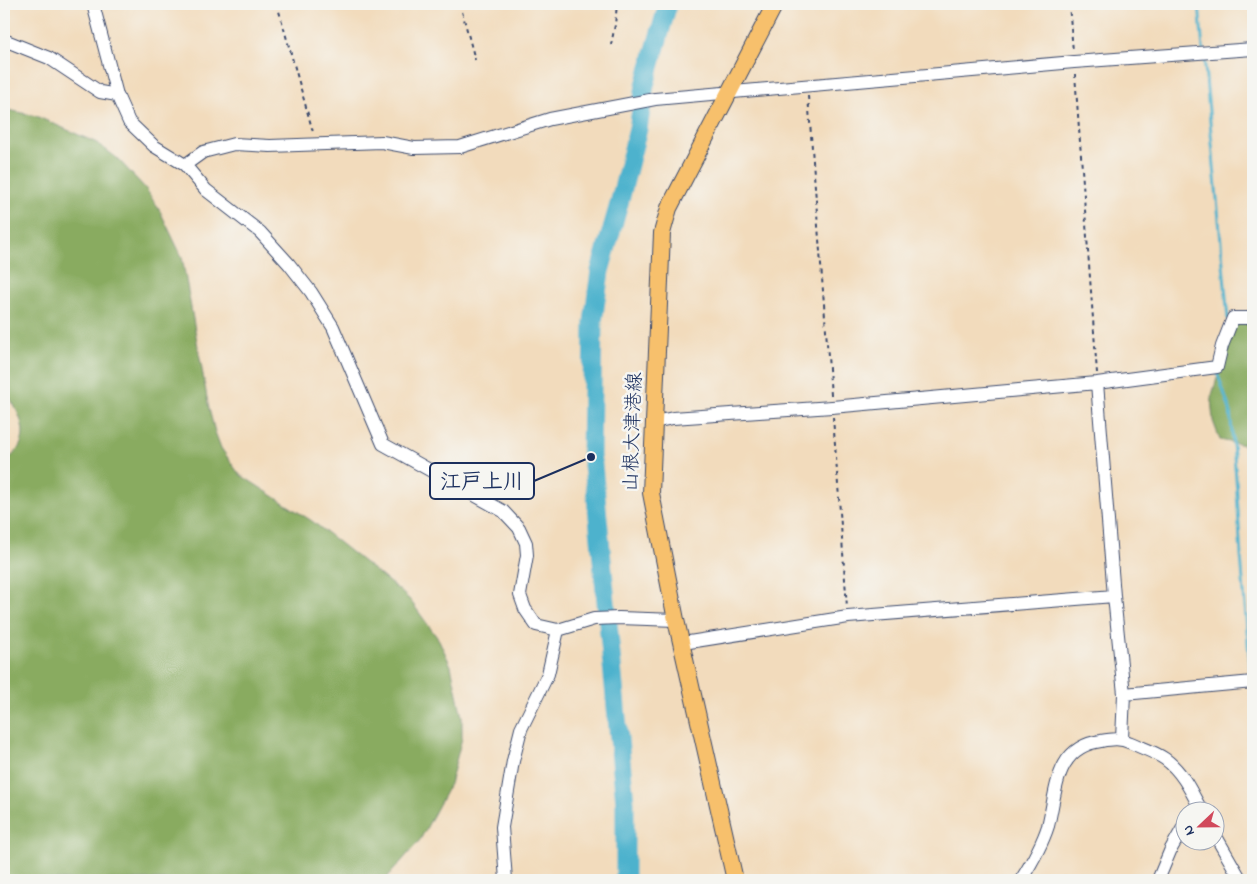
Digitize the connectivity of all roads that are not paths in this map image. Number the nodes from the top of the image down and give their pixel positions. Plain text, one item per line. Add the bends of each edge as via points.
1 (93, 4) edge
2 (775, 4) edge
3 (4, 40) edge
4 (1253, 49) edge
5 (729, 92) junction
6 (117, 95) junction
7 (186, 165) junction
8 (1253, 318) edge
9 (1097, 383) junction
10 (654, 422) junction
11 (1114, 596) junction
12 (676, 620) junction
13 (558, 630) junction
14 (683, 644) junction
15 (1253, 682) edge
16 (1124, 694) junction
17 (1122, 739) junction
18 (1194, 802) edge
19 (1174, 844) edge
20 (1224, 850) edge
21 (506, 880) edge
22 (735, 880) edge
23 (1021, 880) edge
24 (1158, 880) edge
25 (1241, 880) edge

1 - 6 street
2 - 5 main road, 山根大津港線
3 - 6 street via 49,58 100,92
4 - 5 street
5 - 7 street via 655,99 550,119 460,147 414,148 382,142 234,144 203,152
5 - 10 main road, 山根大津港線 via 669,208 662,233
6 - 7 street via 129,122 154,146
7 - 13 street via 206,190 260,232 311,292 333,327 383,444 503,511 519,528 526,542 527,555 520,595 525,609 536,625
8 - 9 street via 1234,318 1217,367
9 - 10 street
9 - 11 street
10 - 12 main road, 山根大津港線 via 651,493
11 - 14 street via 848,617
11 - 16 street
12 - 13 street via 594,619
12 - 14 main road, 山根大津港線
13 - 21 street via 548,674 521,729 514,761 502,827
14 - 22 main road, 山根大津港線
15 - 16 street
16 - 17 street
17 - 18 street via 1171,764 1182,777
17 - 23 street via 1083,745 1064,763 1047,827
19 - 24 street
20 - 25 street

